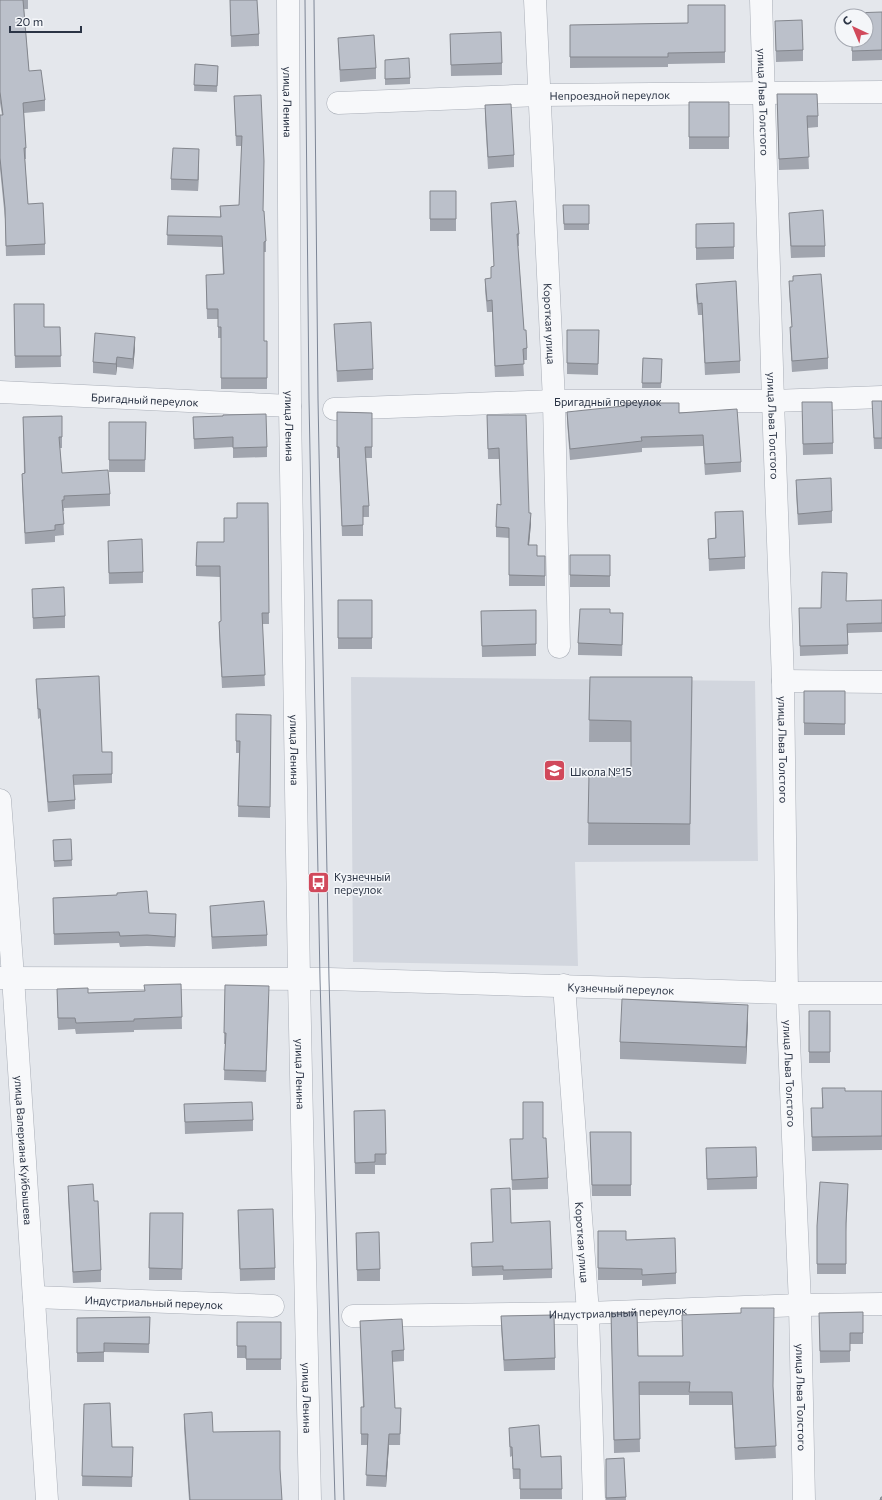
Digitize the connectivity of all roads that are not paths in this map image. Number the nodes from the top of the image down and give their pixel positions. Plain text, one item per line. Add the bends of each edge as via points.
1 (288, 0) edge
2 (535, 0) edge
3 (761, 0) edge
4 (882, 92) edge
5 (764, 94) junction
6 (540, 95) junction
7 (338, 103) dead end
8 (0, 392) edge
9 (882, 397) edge
10 (554, 401) junction
11 (773, 401) junction
12 (290, 406) junction
13 (334, 410) dead end
14 (559, 647) dead end
15 (783, 681) junction
16 (882, 682) edge
17 (0, 800) edge
18 (6, 977) edge
19 (299, 979) junction
20 (564, 985) junction
21 (787, 993) junction
22 (882, 993) edge
23 (34, 1297) junction
24 (882, 1304) edge
25 (800, 1305) junction
26 (273, 1306) dead end
27 (588, 1313) junction
28 (353, 1316) dead end
29 (47, 1500) edge
30 (310, 1500) edge
31 (594, 1500) edge
32 (804, 1500) edge

1 - 12 street, улица Ленина
2 - 6 street, Короткая улица
3 - 5 street, улица Льва Толстого
4 - 5 street, Непроездной переулок
5 - 6 street, Непроездной переулок
5 - 11 street, улица Льва Толстого
6 - 7 street, Непроездной переулок
6 - 10 street, Короткая улица
8 - 12 street, Бригадный переулок
9 - 11 street, Бригадный переулок
10 - 11 street, Бригадный переулок
10 - 13 street, Бригадный переулок
10 - 14 street, Короткая улица
11 - 15 street, улица Льва Толстого
12 - 19 street, улица Ленина
15 - 16 street
15 - 21 street, улица Льва Толстого
17 - 18 street, улица Валериана Куйбышева
18 - 19 street, Кузнечный переулок
18 - 23 street, улица Валериана Куйбышева
19 - 20 street, Кузнечный переулок
19 - 30 street, улица Ленина
20 - 21 street, Кузнечный переулок
20 - 27 street, Короткая улица
21 - 22 street, Кузнечный переулок
21 - 25 street, улица Льва Толстого
23 - 26 street, Индустриальный переулок
23 - 29 street, улица Валериана Куйбышева
24 - 25 street, Индустриальный переулок
25 - 27 street, Индустриальный переулок
25 - 32 street, улица Льва Толстого
27 - 28 street, Индустриальный переулок
27 - 31 street, Короткая улица

